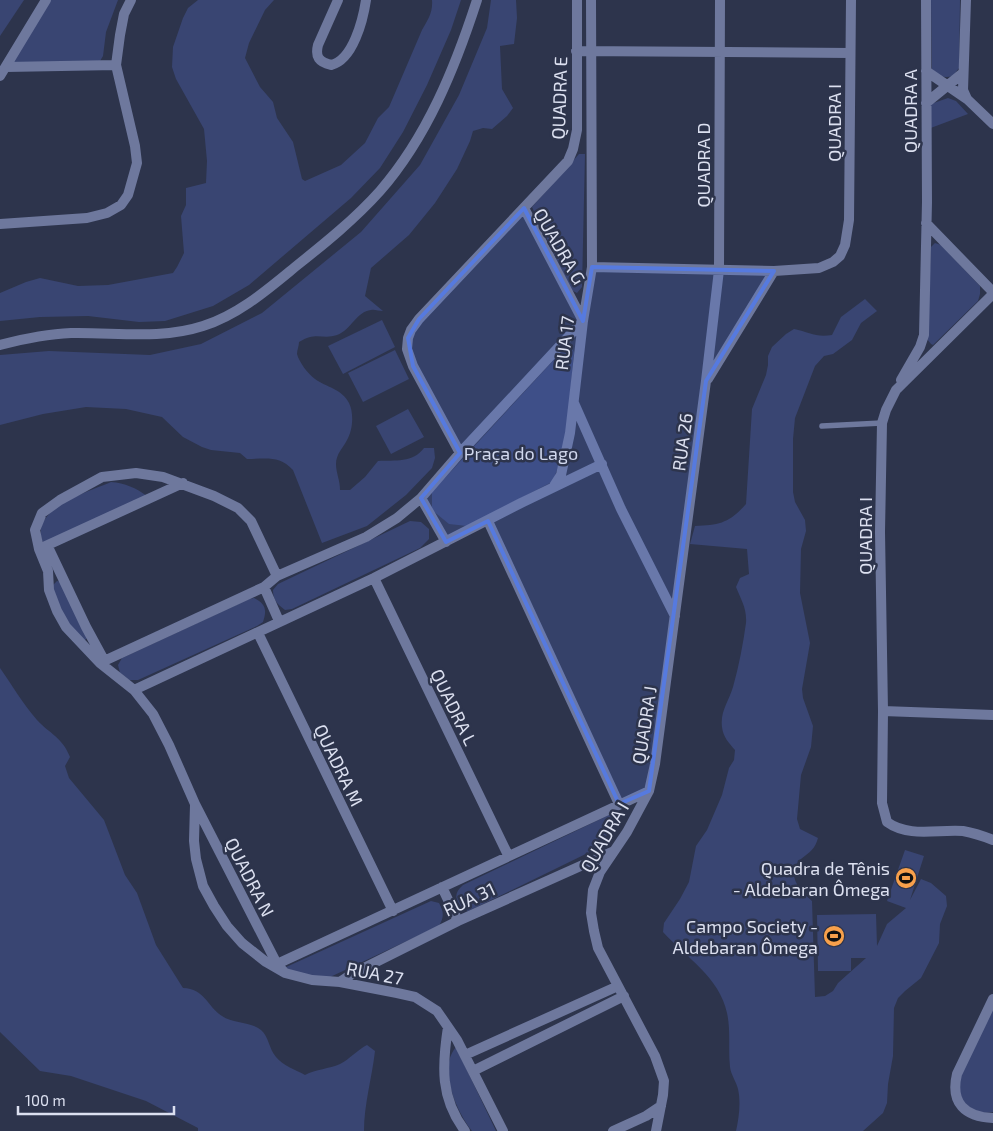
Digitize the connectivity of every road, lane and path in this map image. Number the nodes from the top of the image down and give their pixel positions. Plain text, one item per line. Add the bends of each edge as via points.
1 (46, 0) edge
2 (131, 0) edge
3 (338, 0) edge
4 (366, 0) edge
5 (477, 0) edge
6 (577, 0) edge
7 (591, 0) edge
8 (720, 0) edge
9 (851, 0) edge
10 (926, 0) edge
11 (966, 0) edge
12 (576, 51) junction
13 (592, 51) junction
14 (720, 52) junction
15 (850, 53) junction
16 (116, 65) junction
17 (3, 71) edge
18 (926, 72) junction
19 (963, 73) junction
20 (948, 87) junction
21 (967, 99) junction
22 (926, 103) junction
23 (993, 124) edge
24 (524, 208) junction
25 (926, 223) junction
26 (0, 224) edge
27 (941, 239) junction
28 (926, 251) junction
29 (592, 268) junction
30 (718, 270) junction
31 (774, 271) junction
32 (993, 293) edge
33 (583, 321) junction
34 (924, 336) junction
35 (0, 345) edge
36 (942, 346) junction
37 (706, 381) junction
38 (896, 390) junction
39 (573, 402) junction
40 (882, 423) junction
41 (822, 426) dead end
42 (460, 453) junction
43 (602, 464) junction
44 (183, 483) junction
45 (554, 487) junction
46 (421, 498) junction
47 (488, 521) junction
48 (446, 542) junction
49 (43, 548) junction
50 (277, 576) junction
51 (374, 578) junction
52 (264, 587) junction
53 (675, 617) junction
54 (279, 622) junction
55 (258, 633) junction
56 (104, 661) junction
57 (115, 677) junction
58 (134, 690) junction
59 (883, 711) junction
60 (993, 715) edge
61 (649, 791) junction
62 (195, 804) junction
63 (619, 804) junction
64 (993, 840) edge
65 (614, 851) junction
66 (508, 855) junction
67 (442, 887) junction
68 (393, 911) junction
69 (458, 921) junction
70 (272, 963) junction
71 (340, 982) junction
72 (618, 986) junction
73 (624, 996) junction
74 (993, 999) edge
75 (448, 1027) junction
76 (465, 1055) junction
77 (473, 1071) junction
78 (661, 1106) junction
79 (990, 1117) edge
80 (465, 1131) edge
81 (503, 1131) edge
82 (613, 1131) edge
83 (656, 1131) edge

1 - 17 street
2 - 16 street via 123,21
3 - 4 street via 316,53 318,59 330,65 340,61 355,39
5 - 35 street via 450,75 404,161 362,210 262,294 203,326 167,334 69,333
6 - 12 street, QUADRA E
7 - 13 street, RUA 17
8 - 14 street, QUADRA D
9 - 15 street, QUADRA I
10 - 18 street, QUADRA A
11 - 19 street
12 - 13 street
12 - 24 street, QUADRA E via 577,130 573,149 568,161
13 - 14 street
13 - 29 street, RUA 17
14 - 15 street
14 - 30 street, QUADRA D
15 - 31 street, QUADRA I via 850,220 845,245 840,256 819,268
16 - 17 street
16 - 26 street via 137,163 128,195 121,205 88,218
18 - 20 street
18 - 22 street, QUADRA A
19 - 20 street
19 - 21 street via 963,90
20 - 21 street
20 - 22 street
21 - 23 street
22 - 25 street, QUADRA A
24 - 33 street, QUADRA G
24 - 42 street, QUADRA G via 419,319 408,338 413,366
25 - 27 street
25 - 28 street
27 - 28 street via 932,241
27 - 32 street
28 - 34 street
29 - 30 street
29 - 33 street, RUA 17
30 - 31 street
30 - 37 street, RUA 26
31 - 37 street
32 - 36 street, QUADRA I
33 - 39 street, RUA 17
33 - 42 street
34 - 36 street via 928,346
34 - 38 street
36 - 38 street, QUADRA I
37 - 53 street, RUA 26
38 - 40 street, QUADRA I
39 - 43 street
39 - 45 street, RUA 17 via 561,475
40 - 41 lane
40 - 59 street, QUADRA I
42 - 46 street
43 - 45 street
43 - 53 street
44 - 49 street
44 - 49 street via 136,473 102,477 42,513 35,530
44 - 50 street via 238,508 251,521
45 - 47 street
46 - 48 street
46 - 50 street via 366,537
47 - 48 street
47 - 63 street, QUADRA J
48 - 51 street
49 - 56 street
49 - 57 street via 57,611 84,648
50 - 52 street
51 - 54 street
51 - 66 street, QUADRA L
52 - 54 street
52 - 56 street
53 - 61 street, QUADRA J via 656,764
54 - 55 street
55 - 58 street
55 - 68 street, QUADRA M
56 - 57 street
57 - 58 street
58 - 62 street via 153,714
59 - 60 street
59 - 64 street via 882,803 887,822 900,830 962,831
61 - 63 street, QUADRA J
61 - 65 street, QUADRA I
62 - 70 street, QUADRA N
62 - 70 street via 194,841 204,886 227,926 242,942
63 - 66 street
65 - 69 street, RUA 31
65 - 72 street, QUADRA I via 596,881 591,913 598,948
66 - 67 street
67 - 68 street
67 - 69 street
68 - 70 street
69 - 71 street, RUA 31
70 - 71 street, RUA 27 via 285,973 312,980
71 - 75 street, RUA 27 via 415,997 437,1011
72 - 73 street, QUADRA I
72 - 76 street
73 - 77 street
73 - 78 street, QUADRA I via 655,1056 664,1081
74 - 79 street via 954,1083 961,1106 974,1115
75 - 76 street
75 - 80 street via 443,1072 447,1096
76 - 77 street
77 - 81 street
78 - 82 street
78 - 83 street

